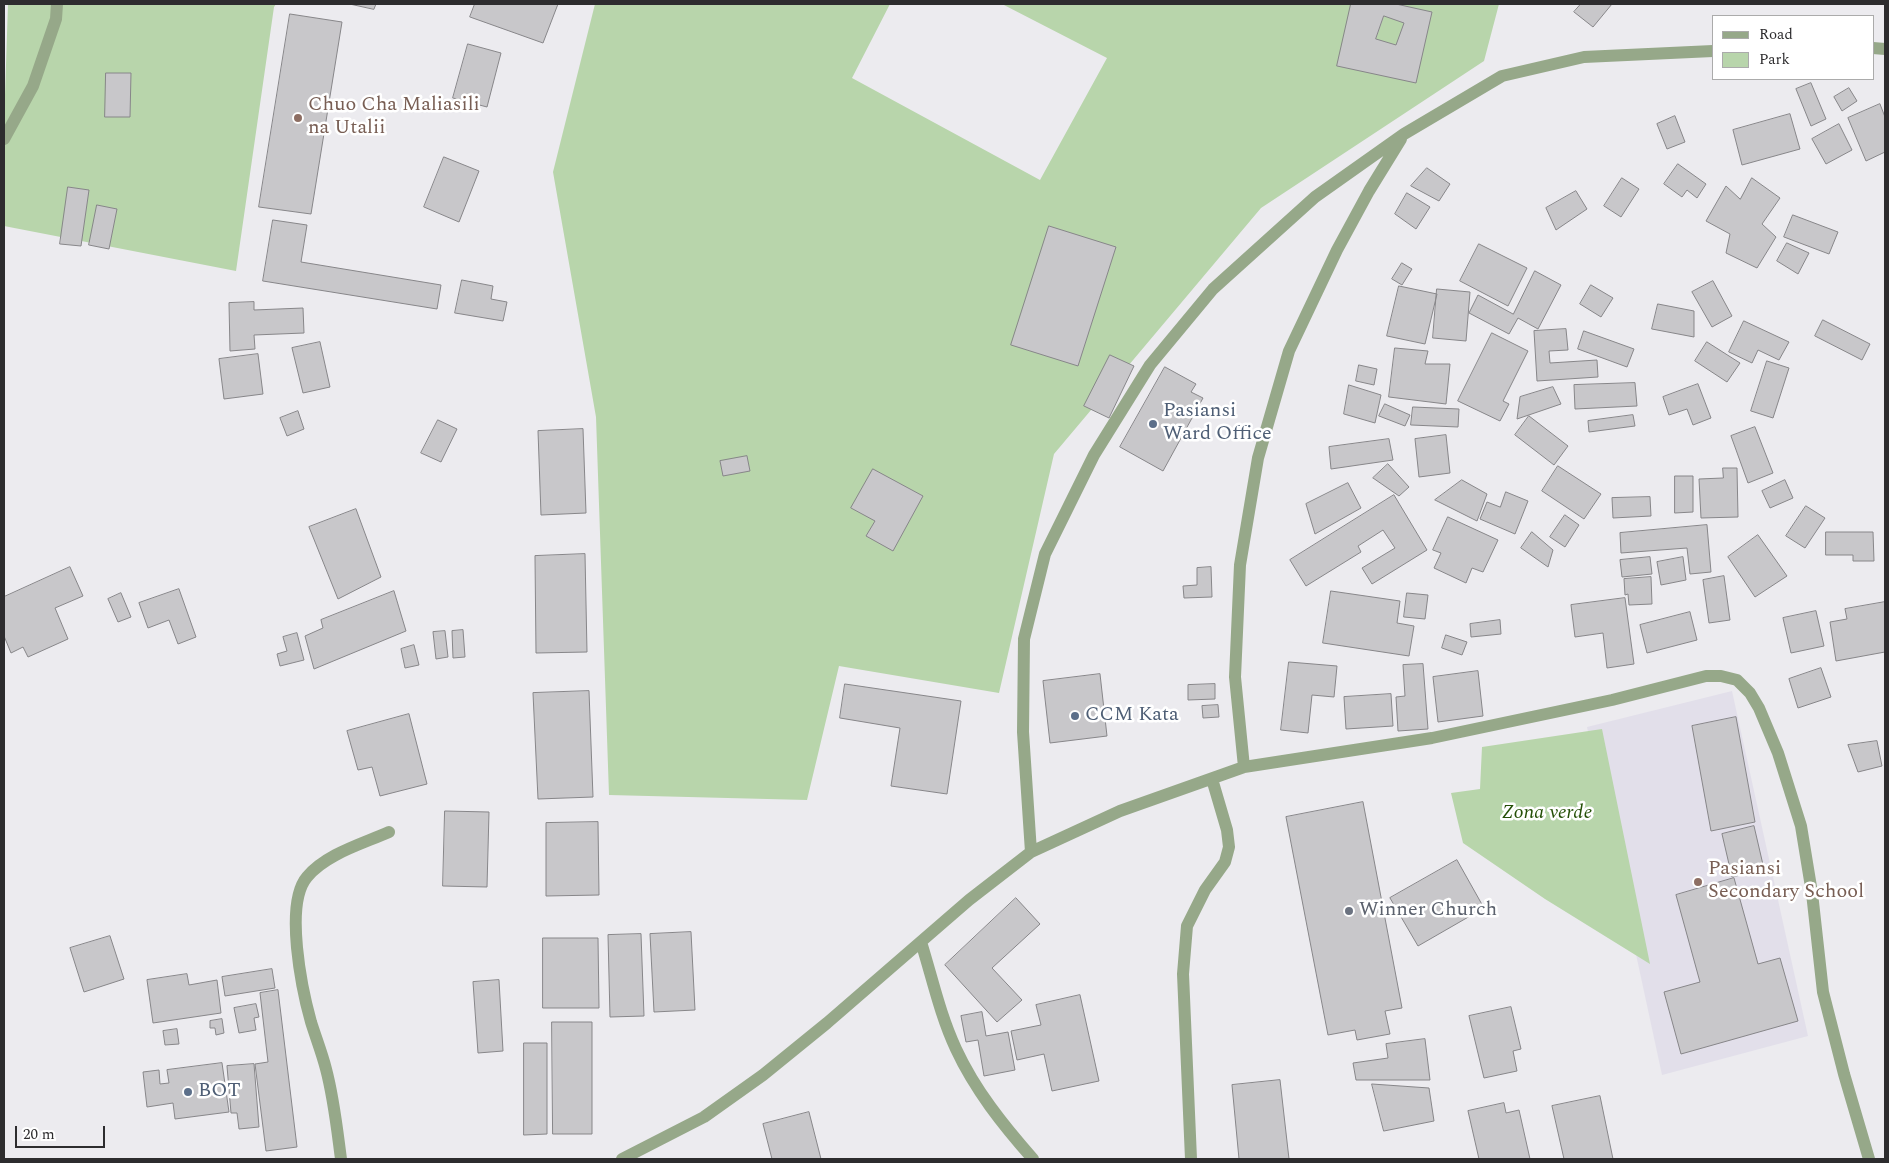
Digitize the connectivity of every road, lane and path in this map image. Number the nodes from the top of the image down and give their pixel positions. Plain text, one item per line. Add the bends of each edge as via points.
1 (57, 4) edge
2 (1712, 51) edge
3 (1404, 134) junction
4 (4, 139) edge
5 (1244, 767) junction
6 (1212, 779) junction
7 (389, 832) dead end
8 (1031, 852) junction
9 (921, 942) junction
10 (341, 1159) edge
11 (622, 1159) edge
12 (1033, 1159) edge
13 (1191, 1159) edge
14 (1869, 1159) edge

1 - 4 street via 56,19 32,86
2 - 3 street via 1584,58 1502,76
3 - 5 street via 1337,250 1288,351 1258,458 1240,565 1235,677
3 - 8 street via 1314,197 1213,289 1150,365 1094,455 1045,554 1024,638 1023,732
5 - 6 street
5 - 14 street via 1432,738 1612,700 1706,676 1737,680 1759,708 1778,753 1801,826 1823,992
6 - 8 street via 1120,811
6 - 13 street via 1229,847 1225,862 1187,926 1184,948
7 - 10 street via 321,863 305,879 297,900 295,924 300,970 335,1110
8 - 9 street
9 - 11 street via 764,1075 704,1117
9 - 12 street via 956,1049 998,1120

